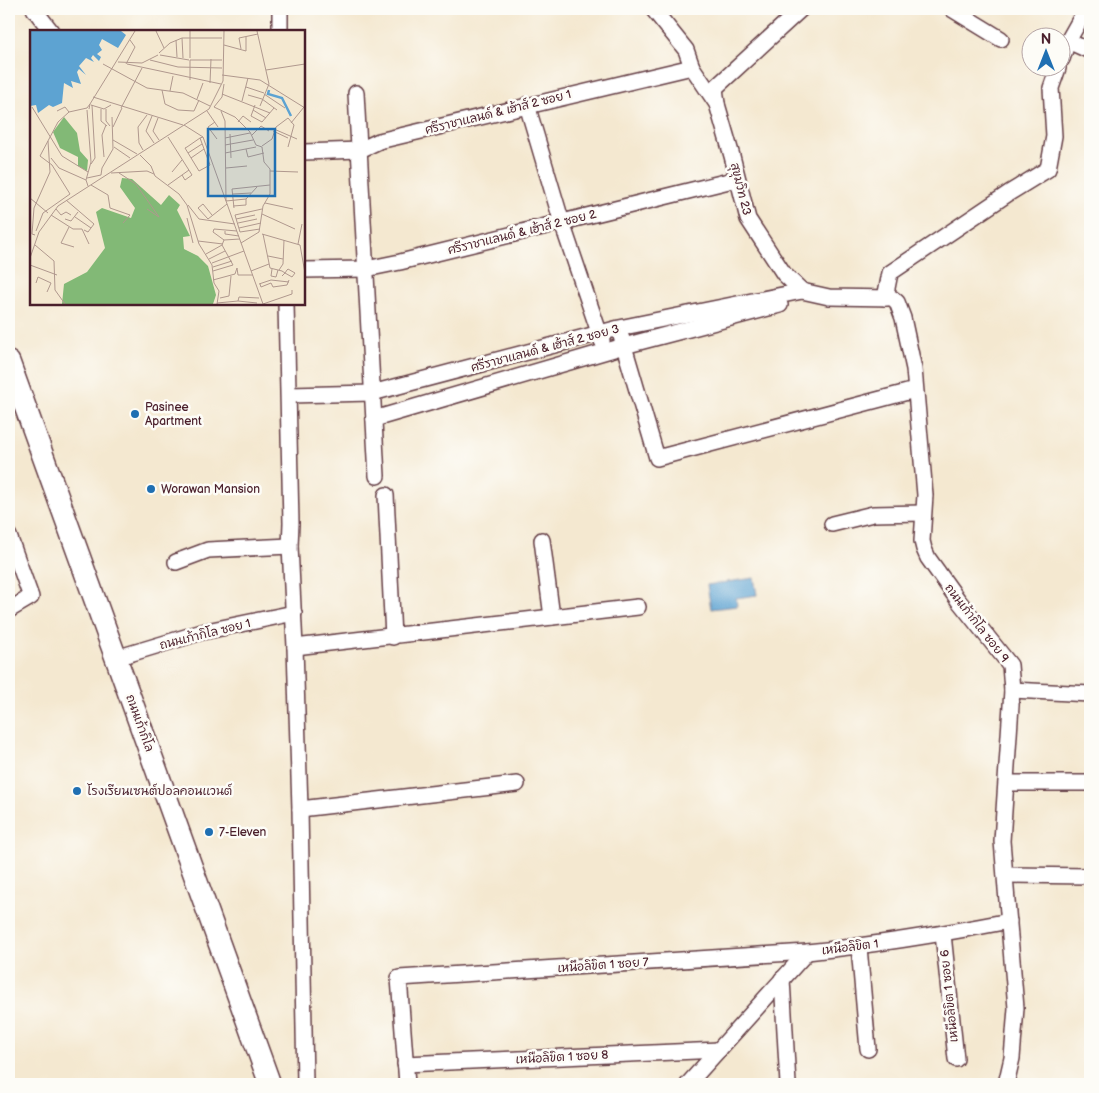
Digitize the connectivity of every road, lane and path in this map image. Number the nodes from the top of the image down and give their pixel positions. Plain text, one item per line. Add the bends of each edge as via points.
1 (34, 9) edge
2 (280, 9) edge
3 (652, 9) edge
4 (801, 9) edge
5 (952, 9) edge
6 (1088, 9) edge
7 (50, 30) edge
8 (280, 30) edge
9 (1072, 35) edge
10 (1001, 39) dead end
11 (1072, 43) edge
12 (1090, 51) edge
13 (692, 66) junction
14 (1054, 78) edge
15 (356, 93) dead end
16 (717, 104) junction
17 (527, 105) junction
18 (360, 150) junction
19 (305, 152) edge
20 (737, 179) junction
21 (562, 223) junction
22 (366, 269) junction
23 (305, 270) edge
24 (802, 290) junction
25 (829, 297) junction
26 (884, 298) junction
27 (286, 305) edge
28 (619, 328) junction
29 (598, 333) junction
30 (624, 346) junction
31 (606, 351) junction
32 (9, 362) edge
33 (915, 390) junction
34 (372, 394) junction
35 (14, 395) edge
36 (289, 395) junction
37 (374, 420) junction
38 (376, 476) dead end
39 (386, 495) dead end
40 (923, 513) junction
41 (832, 524) dead end
42 (9, 536) edge
43 (542, 540) dead end
44 (290, 546) junction
45 (176, 562) dead end
46 (638, 607) dead end
47 (9, 610) edge
48 (294, 614) junction
49 (552, 617) junction
50 (393, 637) junction
51 (295, 647) junction
52 (116, 658) junction
53 (1012, 690) junction
54 (1090, 694) edge
55 (1006, 783) junction
56 (1090, 783) edge
57 (517, 784) dead end
58 (300, 809) junction
59 (1005, 875) junction
60 (1090, 876) edge
61 (1010, 921) junction
62 (943, 934) junction
63 (859, 947) junction
64 (807, 952) junction
65 (782, 979) junction
66 (868, 1049) dead end
67 (719, 1050) junction
68 (956, 1059) dead end
69 (406, 1064) junction
70 (705, 1065) junction
71 (270, 1084) edge
72 (305, 1084) edge
73 (407, 1084) edge
74 (688, 1084) edge
75 (706, 1084) edge
76 (788, 1084) edge
77 (1006, 1084) edge

1 - 7 street
2 - 8 street
3 - 13 street, สุขุมวิท 23 via 686,50
4 - 16 street via 715,88
5 - 10 street
6 - 9 street
11 - 12 street
13 - 16 street, สุขุมวิท 23
13 - 17 street, ศรีราชาแลนด์ & เฮ้าส์ 2 ซอย 1
14 - 26 street via 1051,88 1054,136 1048,169 890,273
15 - 18 street
16 - 20 street, สุขุมวิท 23
17 - 18 street, ศรีราชาแลนด์ & เฮ้าส์ 2 ซอย 1 via 379,141
17 - 21 street
18 - 19 street, ศรีราชาแลนด์ & เฮ้าส์ 2 ซอย 1
18 - 22 street
20 - 21 street, ศรีราชาแลนด์ & เฮ้าส์ 2 ซอย 2
20 - 24 street, สุขุมวิท 23 via 748,219 784,274
21 - 22 street, ศรีราชาแลนด์ & เฮ้าส์ 2 ซอย 2
21 - 29 street
22 - 23 street, ศรีราชาแลนด์ & เฮ้าส์ 2 ซอย 2
22 - 34 street
24 - 25 street, สุขุมวิท 23
24 - 28 street, ศรีราชาแลนด์ & เฮ้าส์ 2 ซอย 3
25 - 26 street, สุขุมวิท 23
25 - 30 street, ศรีราชาแลนด์ & เฮ้าส์ 2 ซอย 3 via 800,299
26 - 33 street, ถนนเก้ากิโล ซอย 9 via 897,302 904,318
27 - 36 street
28 - 29 street, ศรีราชาแลนด์ & เฮ้าส์ 2 ซอย 3
28 - 30 street
29 - 31 street
29 - 34 street, ศรีราชาแลนด์ & เฮ้าส์ 2 ซอย 3
30 - 31 street, ศรีราชาแลนด์ & เฮ้าส์ 2 ซอย 3
30 - 33 street via 657,458
31 - 37 street, ศรีราชาแลนด์ & เฮ้าส์ 2 ซอย 3
32 - 35 main road, ถนนเก้ากิโล
33 - 40 street, ถนนเก้ากิโล ซอย 9 via 923,463
34 - 36 street, ศรีราชาแลนด์ & เฮ้าส์ 2 ซอย 3
34 - 37 street
35 - 52 main road, ถนนเก้ากิโล
36 - 44 street
37 - 38 street
39 - 50 street
40 - 41 street via 873,514
40 - 53 street, ถนนเก้ากิโล ซอย 9 via 922,540 928,558 1010,665
42 - 47 street via 31,597
43 - 49 street
44 - 45 street via 208,550
44 - 48 street
46 - 49 street
48 - 51 street
48 - 52 street, ถนนเก้ากิโล ซอย 1 via 202,632
49 - 50 street
50 - 51 street
51 - 58 street
52 - 71 main road, ถนนเก้ากิโล
53 - 54 street
53 - 55 street, ถนนเก้ากิโล ซอย 9
55 - 56 street
55 - 59 street, ถนนเก้ากิโล ซอย 9 via 1002,841
57 - 58 street
58 - 72 street
59 - 60 street
59 - 61 street, ถนนเก้ากิโล ซอย 9
61 - 62 street, เหนือลิขิต 1
61 - 77 street, ถนนเก้ากิโล ซอย 9 via 1016,1008 1012,1058
62 - 63 street, เหนือลิขิต 1
62 - 68 street, เหนือลิขิต 1 ซอย 6
63 - 64 street, เหนือลิขิต 1
63 - 66 street
64 - 65 street, เหนือลิขิต 1
64 - 69 street, เหนือลิขิต 1 ซอย 7 via 399,978
65 - 67 street, เหนือลิขิต 1
65 - 76 street
67 - 69 street, เหนือลิขิต 1 ซอย 8
67 - 70 street, เหนือลิขิต 1
69 - 73 street
70 - 74 street, เหนือลิขิต 1
70 - 75 street

